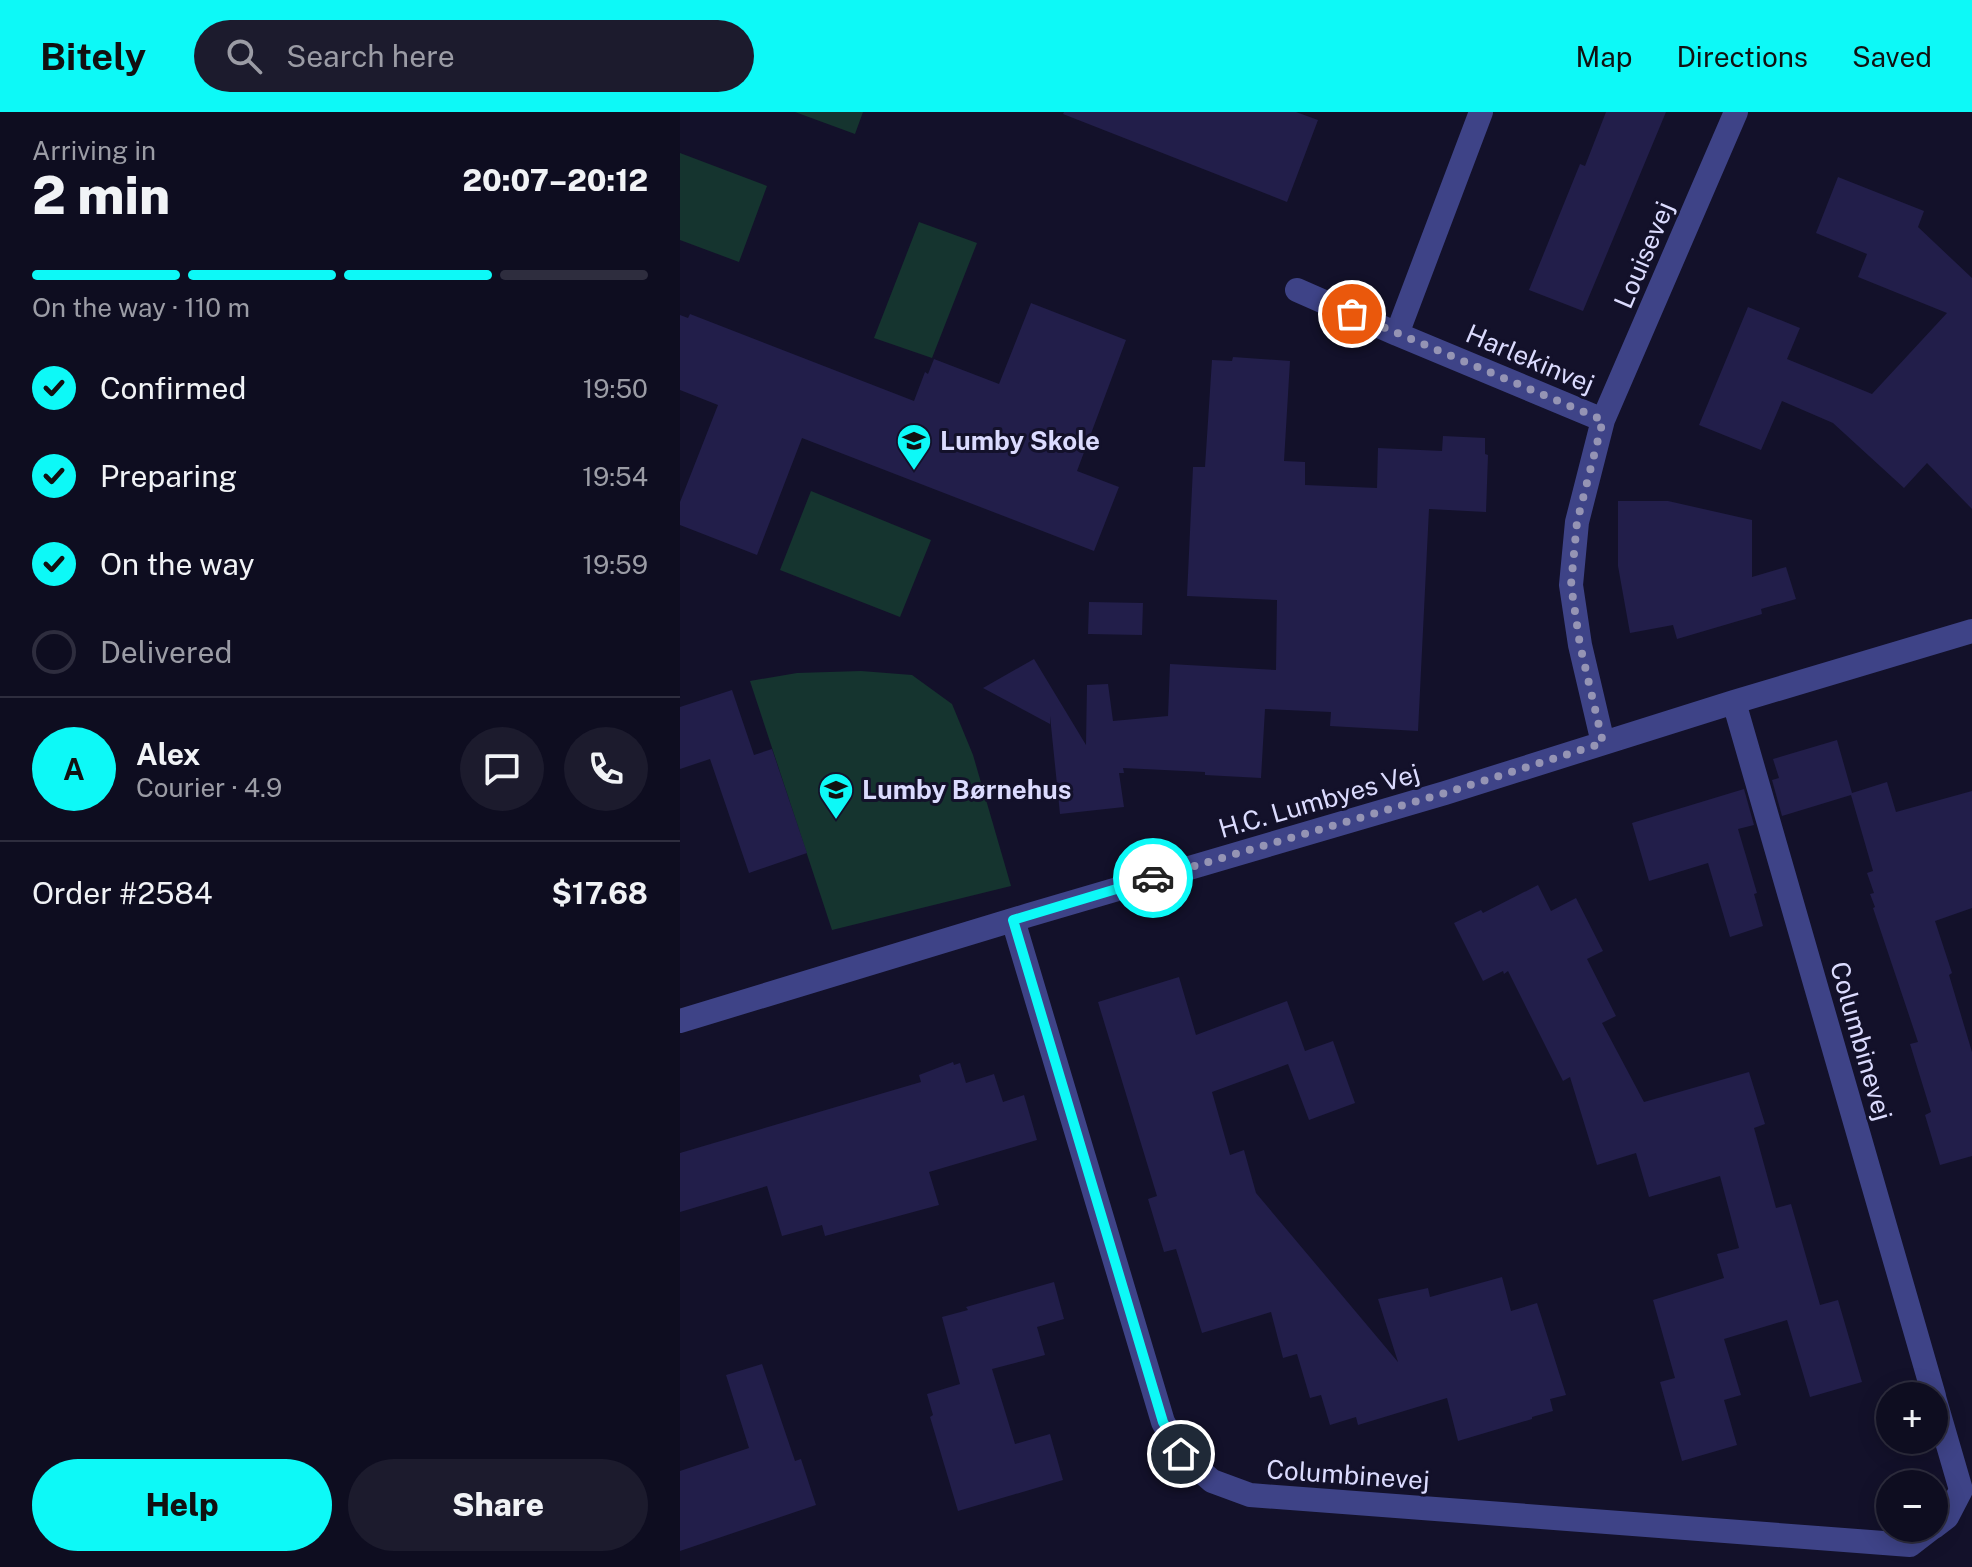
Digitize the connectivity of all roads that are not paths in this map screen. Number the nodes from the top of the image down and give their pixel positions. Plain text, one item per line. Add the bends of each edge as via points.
1 (1481, 112) edge
2 (1736, 112) edge
3 (1297, 290) dead end
4 (1397, 334) junction
5 (1603, 420) junction
6 (1972, 631) edge
7 (1734, 702) junction
8 (1603, 743) junction
9 (1013, 920) junction
10 (680, 1021) edge
11 (1930, 1382) edge
12 (1948, 1445) edge
13 (1948, 1515) edge
14 (1914, 1542) edge

1 - 4 street
2 - 5 street, Louisevej
3 - 4 street, Harlekinvej
4 - 5 street, Harlekinvej
5 - 8 street, Harlekinvej via 1577,522 1571,585
6 - 7 street, H.C. Lumbyes Vej
7 - 8 street, H.C. Lumbyes Vej
7 - 11 street, Columbinevej
8 - 9 street, H.C. Lumbyes Vej
9 - 10 street, H.C. Lumbyes Vej
9 - 14 street, Columbinevej via 1163,1422 1181,1454 1212,1481 1250,1495
12 - 13 street, Columbinevej via 1961,1490

